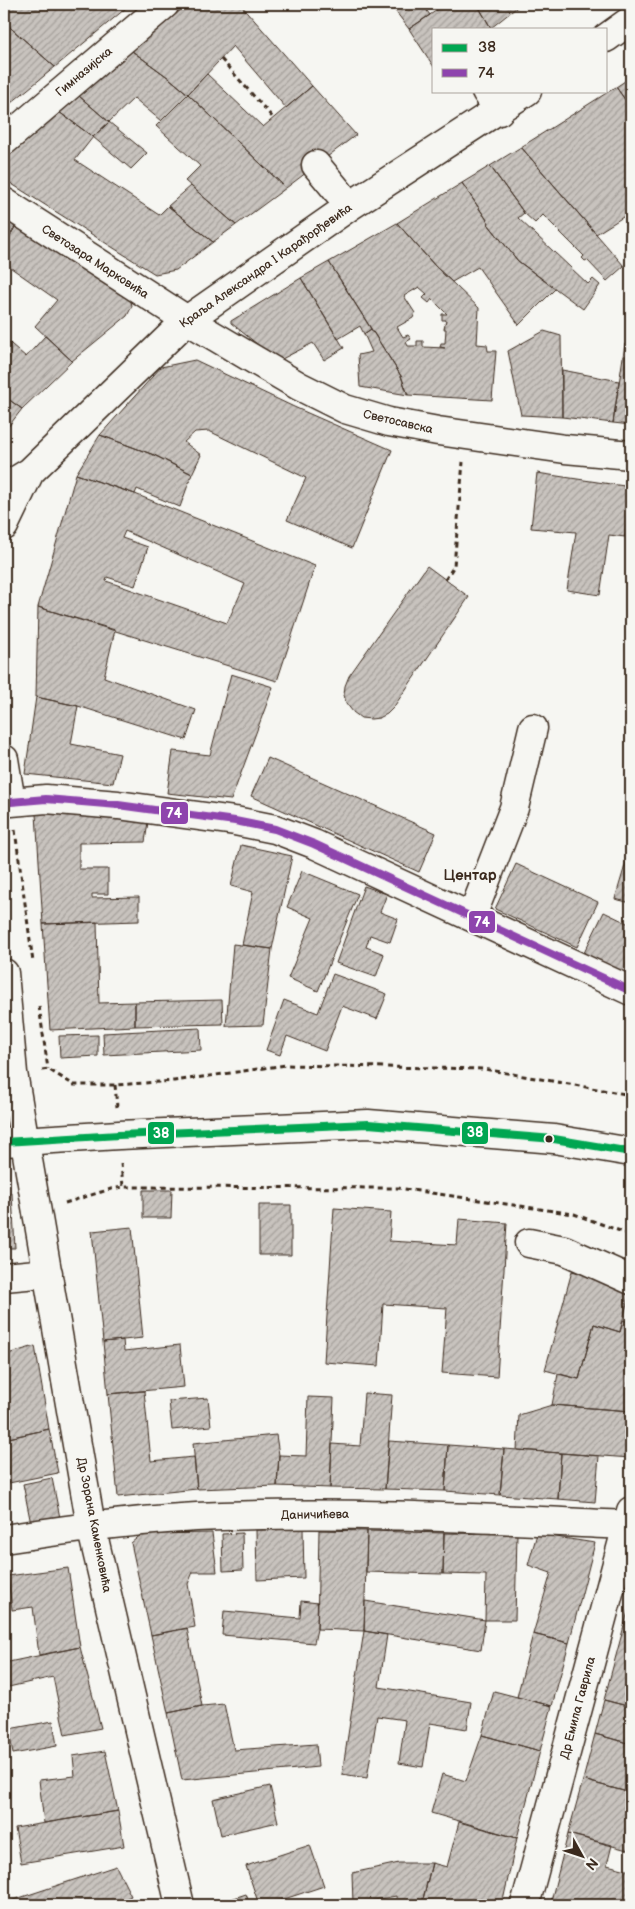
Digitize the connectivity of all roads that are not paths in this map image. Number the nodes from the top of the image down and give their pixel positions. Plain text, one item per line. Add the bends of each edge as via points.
1 (165, 4) edge
2 (631, 20) edge
3 (608, 37) edge
4 (524, 92) edge
5 (493, 101) edge
6 (4, 141) edge
7 (316, 166) dead end
8 (4, 202) edge
9 (350, 206) junction
10 (187, 320) junction
11 (631, 455) edge
12 (30, 472) junction
13 (4, 488) edge
14 (4, 526) edge
15 (533, 728) dead end
16 (4, 759) edge
17 (472, 916) junction
18 (4, 973) edge
19 (631, 991) edge
20 (14, 1142) edge
21 (631, 1152) edge
22 (529, 1243) dead end
23 (48, 1273) junction
24 (4, 1277) edge
25 (631, 1280) edge
26 (629, 1518) edge
27 (91, 1526) junction
28 (4, 1539) edge
29 (180, 1905) edge
30 (525, 1905) edge

1 - 6 street, Гимназијска
2 - 3 street
4 - 5 street, Краља Александра I Карађорђевића
5 - 9 street, Краља Александра I Карађорђевића
7 - 9 street
8 - 10 street, Светозара Марковића
9 - 10 street, Краља Александра I Карађорђевића
10 - 11 street, Светосавска via 345,410 389,422 465,434
10 - 12 street, Краља Александра I Карађорђевића
12 - 13 street
12 - 14 street
15 - 17 street via 514,808
16 - 17 street via 11,802 46,799 118,805 235,821 275,830 314,844
17 - 19 street
18 - 20 street, Др Зорана Каменковића via 13,1073
20 - 21 street via 368,1124 554,1139
20 - 23 street, Др Зорана Каменковића via 38,1211
22 - 25 street via 564,1250
23 - 24 street
23 - 27 street, Др Зорана Каменковића
26 - 27 street, Даничићева via 358,1514 221,1516
26 - 30 street, Др Емила Гаврила
27 - 28 street, Даничићева
27 - 29 street, Др Зорана Каменковића

